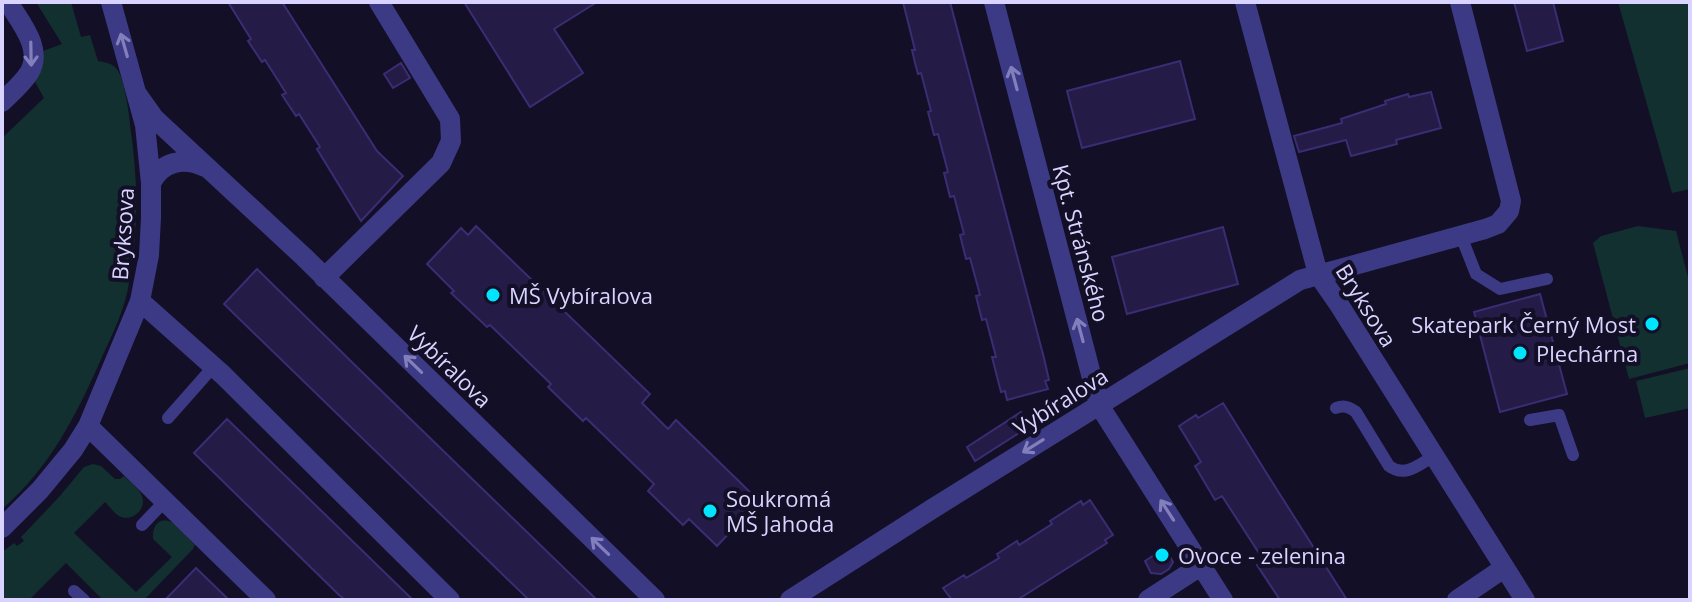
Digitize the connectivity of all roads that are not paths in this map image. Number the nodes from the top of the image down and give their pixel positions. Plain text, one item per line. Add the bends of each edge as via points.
1 (8, 2) edge
2 (111, 2) edge
3 (379, 2) edge
4 (994, 2) edge
5 (1245, 2) edge
6 (1460, 2) edge
7 (136, 92) junction
8 (2, 102) edge
9 (208, 169) junction
10 (151, 183) junction
11 (1461, 236) junction
12 (1318, 274) junction
13 (324, 278) junction
14 (1547, 279) dead end
15 (140, 301) junction
16 (214, 366) junction
17 (1099, 405) junction
18 (1336, 408) dead end
19 (168, 418) dead end
20 (1530, 420) dead end
21 (88, 426) junction
22 (1573, 455) dead end
23 (1434, 456) junction
24 (165, 501) junction
25 (142, 525) dead end
26 (2, 528) edge
27 (1202, 565) junction
28 (1504, 568) junction
29 (266, 600) edge
30 (450, 600) edge
31 (655, 600) edge
32 (790, 600) edge
33 (1148, 600) edge
34 (1223, 600) edge
35 (1457, 600) edge
36 (1525, 600) edge

1 -> 8 street via 31,40 33,60 28,75
7 -> 2 street, Bryksova
3 - 13 street via 450,119 451,141 441,163
17 -> 4 street, Kpt. Stránského
5 - 12 street, Bryksova
6 - 11 street, Vybíralova via 1511,201 1498,224
7 - 9 street, Vybíralova via 154,118
7 - 10 street, Bryksova
9 - 10 street via 190,161 172,163
9 - 13 street, Vybíralova
10 - 15 street, Bryksova via 149,255
11 - 12 street, Vybíralova
11 - 14 lane via 1476,274 1500,289
12 - 17 street, Vybíralova via 1277,293
12 - 23 street, Bryksova
31 -> 13 street, Vybíralova
15 - 16 street
15 - 21 street, Bryksova
16 - 19 lane
16 - 30 street
27 -> 17 street, Kpt. Stránského
17 -> 32 street, Vybíralova
18 - 23 lane via 1356,412 1397,472
20 - 22 lane via 1559,415
21 - 24 street
21 - 26 street, Bryksova via 40,490
23 - 28 street, Bryksova
24 - 25 lane
24 - 29 street
27 - 33 street
27 - 34 street, Kpt. Stránského
28 - 35 street
28 - 36 street, Bryksova

